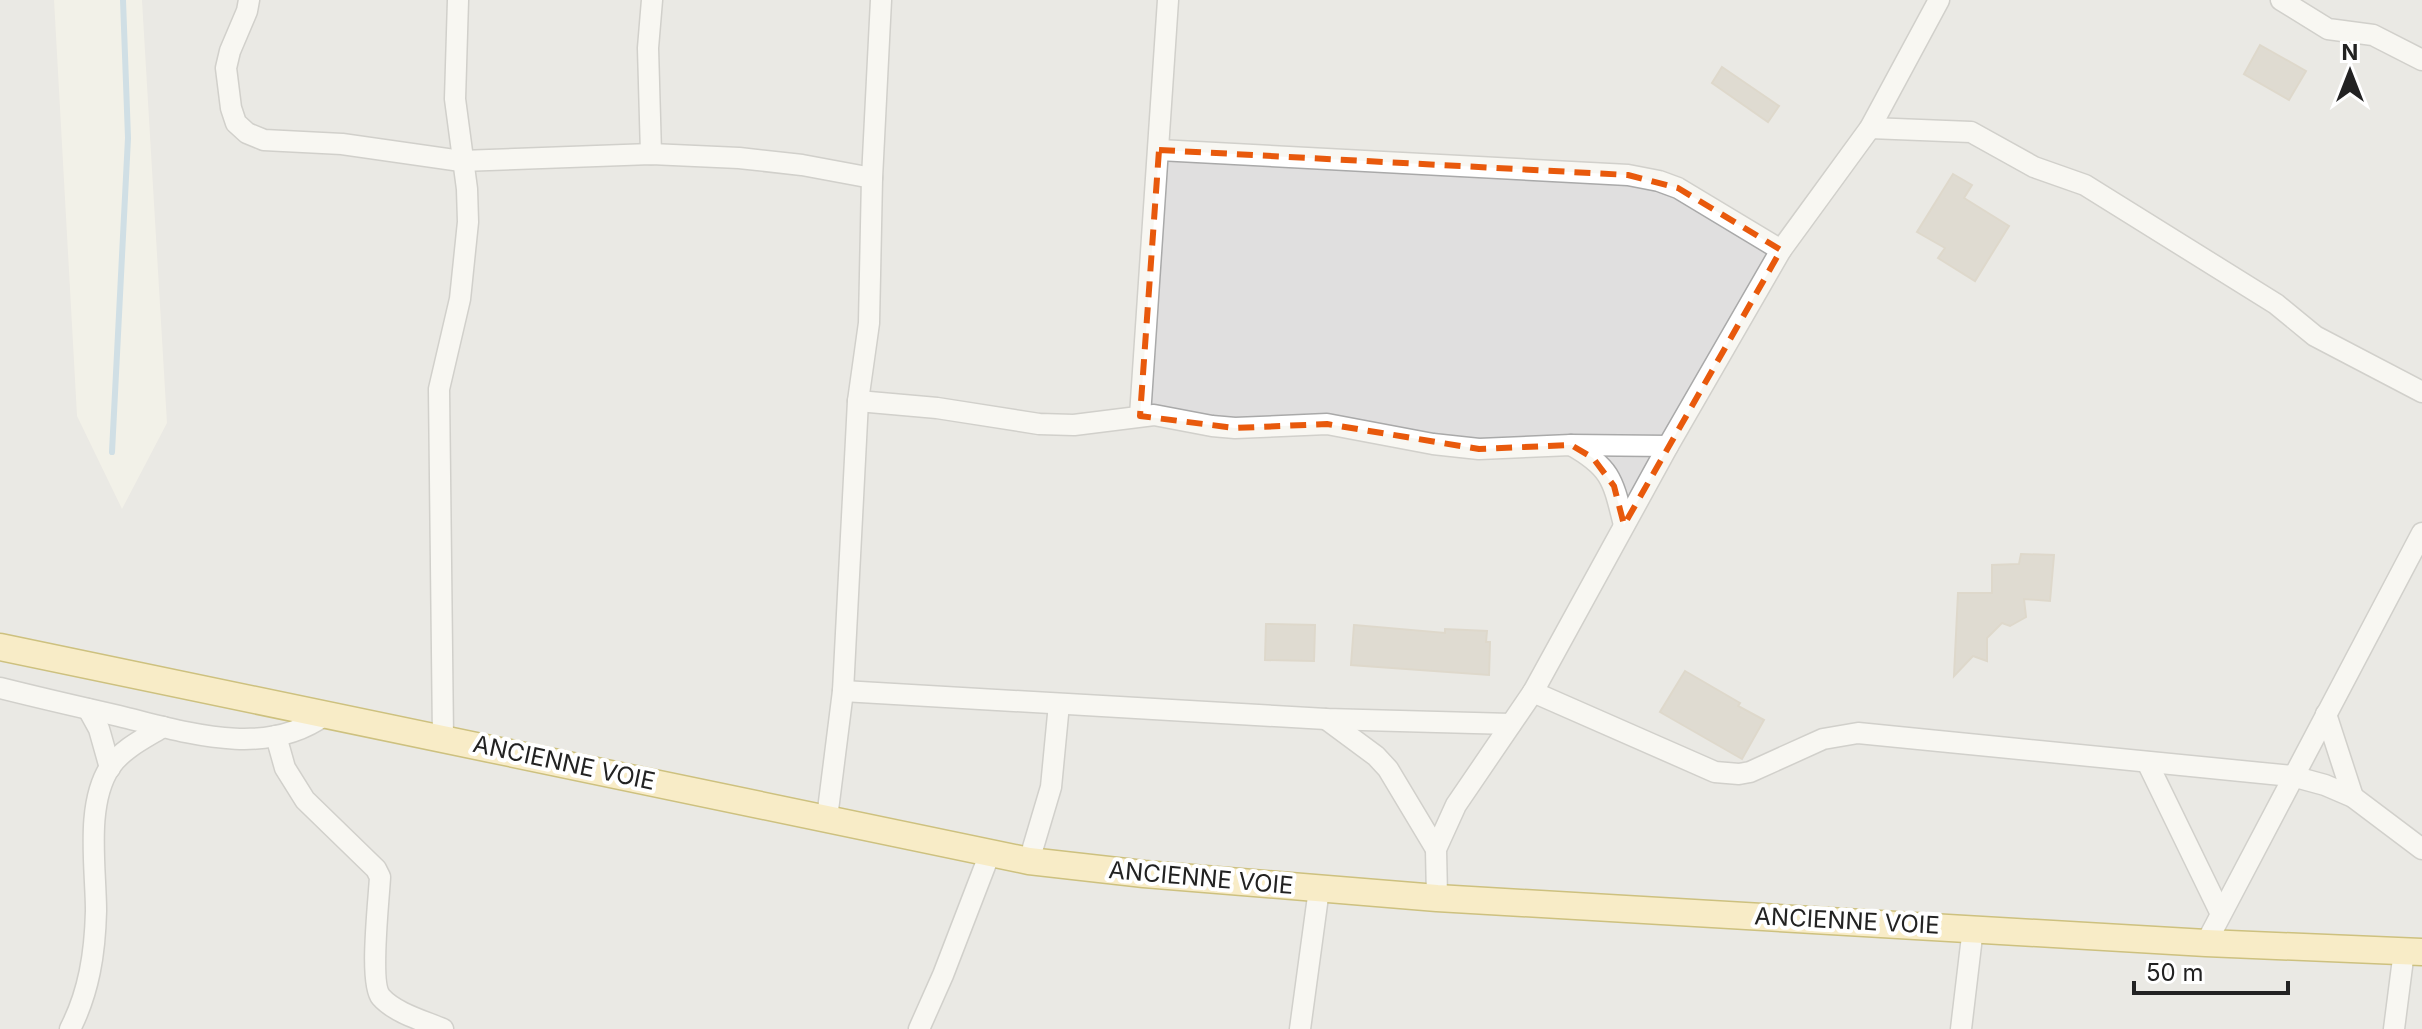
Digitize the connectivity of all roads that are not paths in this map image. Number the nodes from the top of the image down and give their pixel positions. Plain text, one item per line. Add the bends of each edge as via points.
1 (249, 0) edge
2 (458, 0) edge
3 (652, 0) edge
4 (881, 0) edge
5 (1168, 0) edge
6 (1939, 0) edge
7 (2281, 0) edge
8 (2422, 60) edge
9 (1870, 128) junction
10 (1159, 150) junction
11 (651, 154) junction
12 (461, 161) junction
13 (872, 178) junction
14 (1781, 250) junction
15 (2422, 392) edge
16 (858, 401) junction
17 (1140, 416) junction
18 (1571, 445) junction
19 (1668, 446) junction
20 (1624, 525) junction
21 (2422, 533) edge
22 (0, 647) edge
23 (0, 688) edge
24 (843, 691) junction
25 (1533, 692) junction
26 (1059, 704) junction
27 (88, 709) junction
28 (2326, 714) junction
29 (325, 715) junction
30 (1326, 719) junction
31 (1511, 724) junction
32 (163, 727) junction
33 (276, 736) junction
34 (443, 738) junction
35 (2147, 762) junction
36 (110, 768) junction
37 (2292, 776) junction
38 (2353, 797) junction
39 (827, 818) junction
40 (1436, 849) junction
41 (2422, 849) edge
42 (990, 853) junction
43 (1029, 861) junction
44 (1319, 889) junction
45 (1437, 898) junction
46 (2220, 912) junction
47 (1973, 928) junction
48 (2206, 943) junction
49 (2413, 952) edge
50 (70, 1029) edge
51 (443, 1029) edge
52 (919, 1029) edge
53 (1300, 1029) edge
54 (1961, 1029) edge
55 (2394, 1029) edge

1 - 12 street via 226,68 231,108 247,133 264,140 342,144
2 - 12 street via 455,99
3 - 11 street
4 - 13 street
5 - 10 street
6 - 9 street
7 - 8 street via 2328,29 2373,35
9 - 14 street
9 - 15 street via 1971,132 2034,167 2085,185 2276,304 2315,336
10 - 14 street via 1628,175 1678,188
10 - 17 street
11 - 12 street
11 - 13 street via 739,158
12 - 34 street via 468,222 437,422
13 - 16 street via 869,323
14 - 19 street
16 - 17 street via 1039,424
16 - 24 street
17 - 18 street via 1235,428 1327,424 1479,449
18 - 19 street
18 - 20 street via 1606,469
19 - 20 street
20 - 25 street
21 - 28 street
22 - 29 main road, ANCIENNE VOIE
23 - 27 street
24 - 26 street
24 - 39 street
25 - 31 street
25 - 35 street via 1729,774 1750,772 1823,739 1858,733
26 - 30 street
26 - 43 street via 1051,787
27 - 32 street
27 - 36 street
28 - 37 street
28 - 38 street
29 - 33 street via 298,731
29 - 34 main road, ANCIENNE VOIE
30 - 31 street
30 - 40 street via 1388,769
31 - 40 street via 1456,805
32 - 33 street via 214,738
32 - 36 street via 125,751
33 - 51 street via 285,768 305,800 380,877 378,993
34 - 39 main road, ANCIENNE VOIE
35 - 37 street
35 - 46 street
36 - 50 street via 93,826 94,950 88,986
37 - 38 street
37 - 46 street
38 - 41 street
39 - 42 main road, ANCIENNE VOIE
40 - 45 street
42 - 43 main road, ANCIENNE VOIE
42 - 52 street
43 - 44 main road, ANCIENNE VOIE
44 - 45 main road, ANCIENNE VOIE
44 - 53 street
45 - 47 main road, ANCIENNE VOIE
46 - 48 street
47 - 48 main road, ANCIENNE VOIE
47 - 54 street
48 - 49 main road, ANCIENNE VOIE
49 - 55 street

